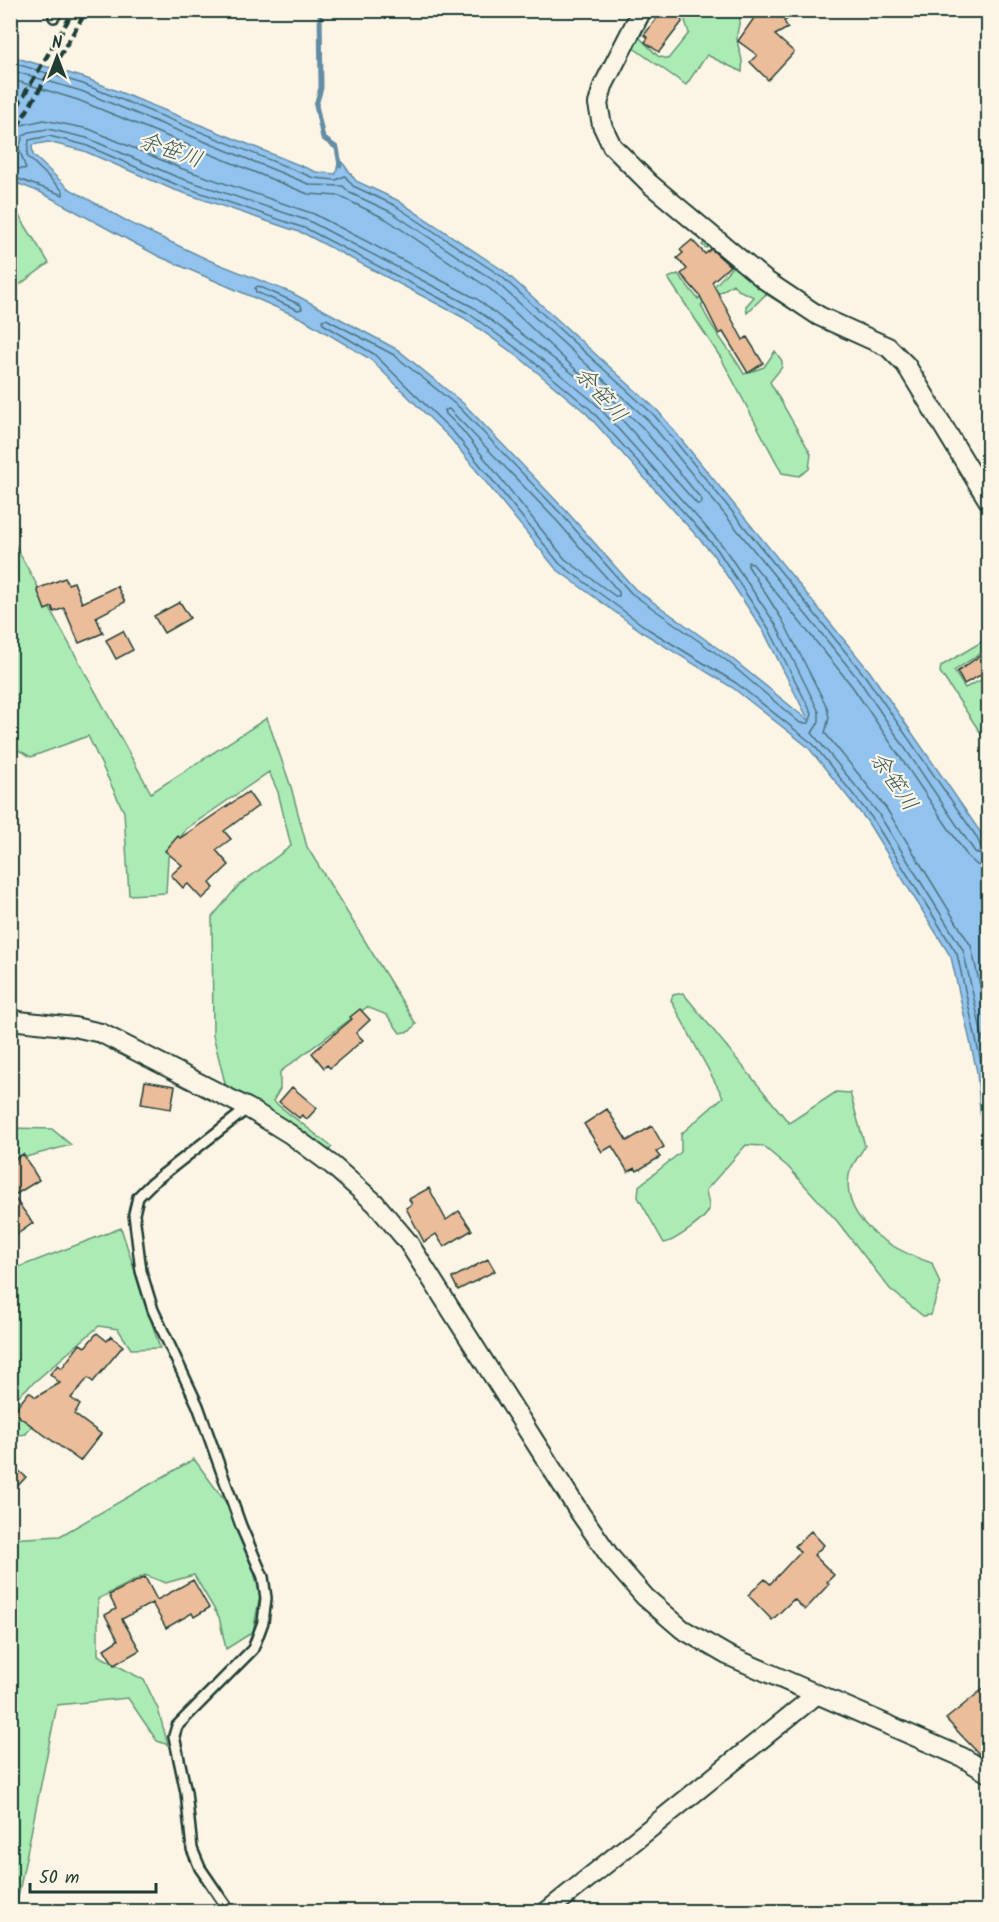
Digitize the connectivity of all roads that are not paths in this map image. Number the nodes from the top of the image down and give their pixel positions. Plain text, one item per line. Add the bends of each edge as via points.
1 (642, 10) edge
2 (988, 500) edge
3 (10, 1020) edge
4 (248, 1108) junction
5 (816, 1695) junction
6 (988, 1773) edge
7 (230, 1911) edge
8 (546, 1911) edge

1 - 2 street via 603,86 598,104 612,146 650,184 773,285 819,316 888,347 906,365
3 - 4 street via 101,1033
4 - 5 street via 332,1165 375,1203 408,1242 580,1513 611,1558 645,1597 682,1629 727,1655
4 - 7 lane via 152,1183 138,1197 134,1214 141,1271 153,1310 198,1406 263,1577 266,1598 263,1622 253,1649 177,1726 174,1736 186,1792 192,1849 200,1869
5 - 6 street via 962,1757
5 - 8 street

